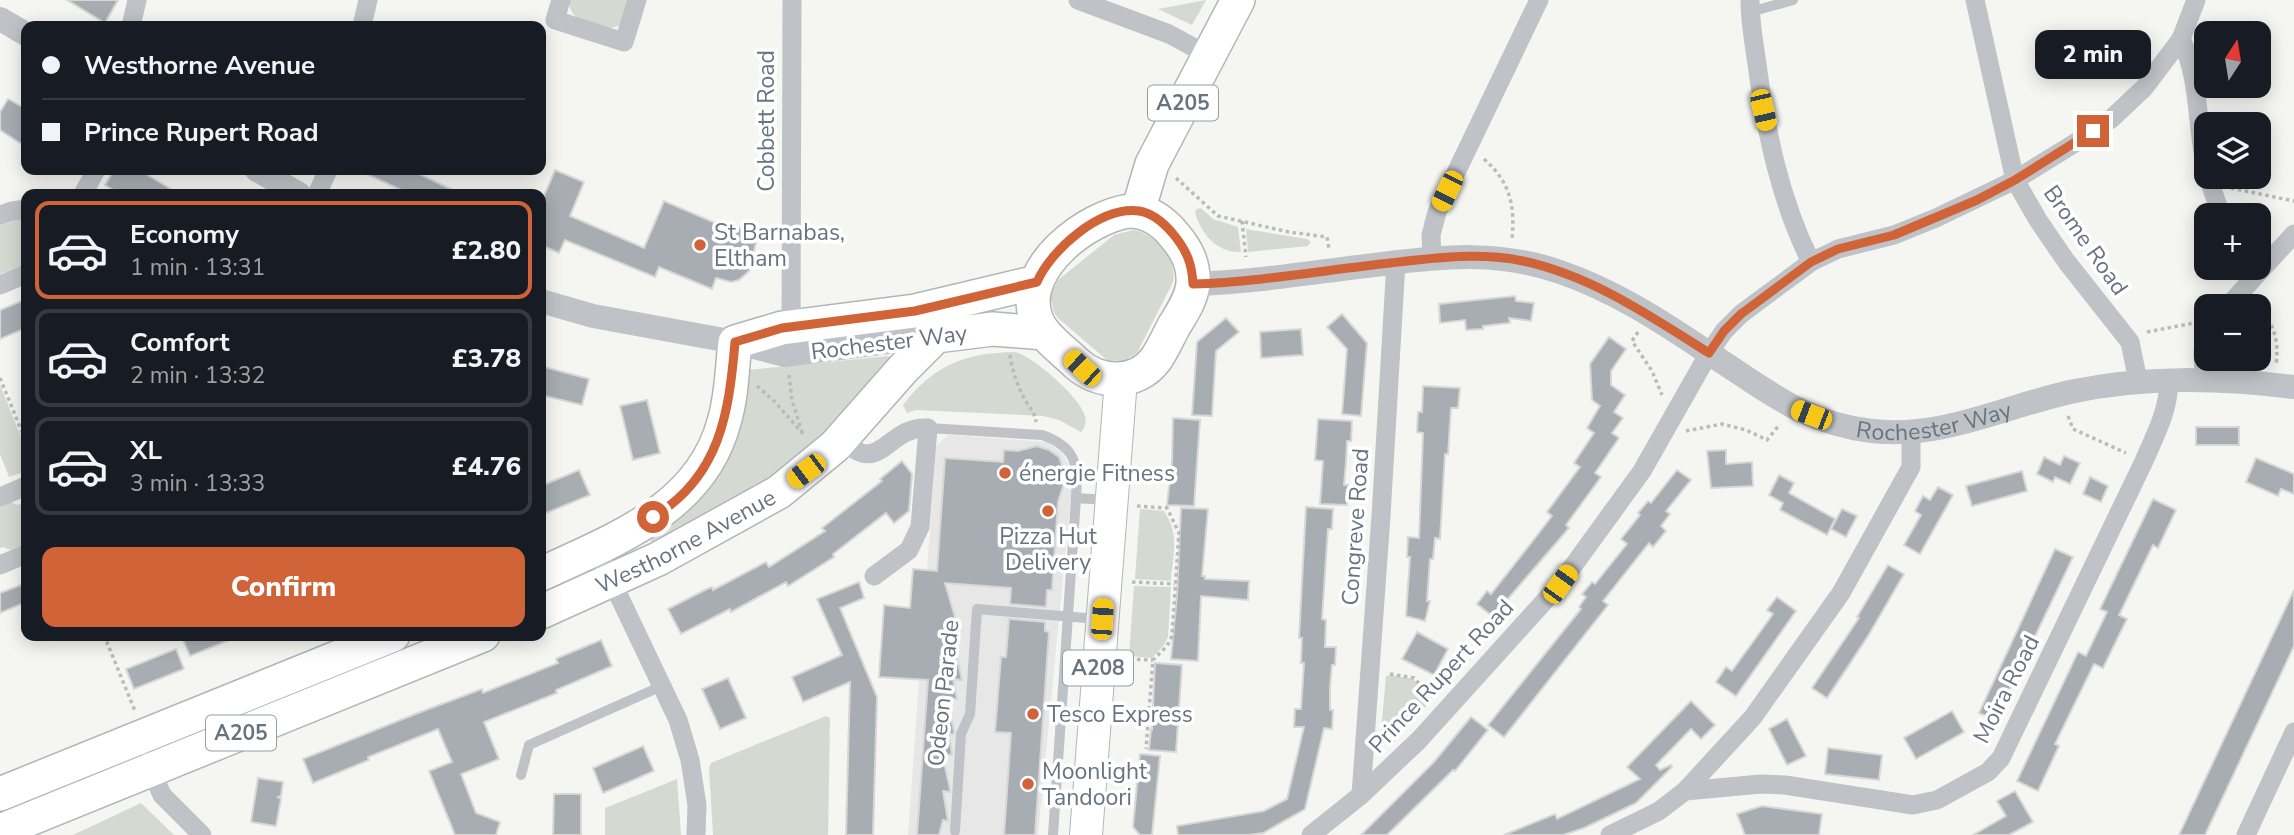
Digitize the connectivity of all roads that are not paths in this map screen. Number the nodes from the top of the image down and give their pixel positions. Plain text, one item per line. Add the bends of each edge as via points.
1 (137, 0) edge
2 (368, 0) edge
3 (561, 0) edge
4 (637, 0) edge
5 (792, 0) edge
6 (1078, 0) edge
7 (1238, 0) edge
8 (1539, 0) edge
9 (1793, 0) edge
10 (1975, 0) edge
11 (2196, 0) edge
12 (1750, 6) edge
13 (0, 19) edge
14 (132, 21) edge
15 (363, 21) edge
16 (21, 31) edge
17 (2181, 38) junction
18 (1208, 55) junction
19 (2196, 112) edge
20 (266, 175) edge
21 (2015, 180) junction
22 (290, 189) edge
23 (21, 210) edge
24 (1138, 211) junction
25 (0, 215) edge
26 (2294, 234) edge
27 (2271, 253) edge
28 (1432, 258) junction
29 (1396, 262) junction
30 (1811, 262) junction
31 (21, 276) edge
32 (1037, 282) junction
33 (1193, 284) junction
34 (0, 285) edge
35 (546, 302) edge
36 (1044, 333) junction
37 (936, 336) junction
38 (789, 341) junction
39 (735, 342) junction
40 (1709, 353) junction
41 (2204, 371) edge
42 (1121, 379) junction
43 (2169, 379) junction
44 (2204, 379) junction
45 (2138, 381) junction
46 (2284, 385) edge
47 (928, 428) junction
48 (1911, 432) junction
49 (842, 439) junction
50 (21, 488) edge
51 (0, 496) edge
52 (1076, 498) junction
53 (1122, 503) junction
54 (596, 548) junction
55 (21, 556) edge
56 (0, 565) edge
57 (546, 572) edge
58 (874, 576) dead end
59 (612, 581) junction
60 (546, 610) edge
61 (1068, 617) junction
62 (1102, 619) junction
63 (376, 641) edge
64 (468, 641) edge
65 (663, 686) junction
66 (136, 725) junction
67 (2293, 735) edge
68 (151, 769) junction
69 (521, 775) dead end
70 (1685, 791) junction
71 (0, 794) edge
72 (1361, 795) junction
73 (0, 831) edge
74 (955, 831) dead end
75 (202, 835) edge
76 (696, 835) edge
77 (1054, 835) edge
78 (1086, 835) edge
79 (1311, 835) edge
80 (1610, 835) edge
81 (2246, 835) edge

1 - 14 street
2 - 15 street
3 - 4 street via 555,20 624,42
5 - 38 street, Cobbett Road
6 - 18 street via 1169,34
7 - 18 highway, A205
8 - 28 street via 1437,212
9 - 12 lane
10 - 21 street, Brome Road
11 - 17 street, Prince Rupert Road
12 - 30 street via 1775,164
13 - 16 street
17 - 19 street via 2189,55
17 - 21 street, Prince Rupert Road via 2144,88 2110,119
18 - 24 highway, A205 via 1152,164
20 - 22 street
21 - 30 street, Prince Rupert Road via 1937,218
21 - 45 street, Brome Road via 2066,261 2130,342
23 - 25 street
24 - 32 highway via 1108,216 1074,236 1044,266
24 - 33 highway via 1166,225 1184,247
26 - 27 street
28 - 29 street, Rochester Way
28 - 40 street, Rochester Way via 1482,256 1558,271 1590,283
29 - 33 street, Rochester Way
29 - 72 street, Congreve Road
30 - 40 street, Prince Rupert Road via 1741,314
31 - 34 street
32 - 36 highway via 1034,314
32 - 38 highway, Rochester Way
33 - 42 highway via 1155,360 1143,371
35 - 39 street, Rochester Way via 616,321
36 - 37 highway, Rochester Way via 993,328
36 - 42 highway via 1095,376
37 - 38 street, Rochester Way
37 - 49 highway, Westhorne Avenue
38 - 39 highway, Rochester Way
39 - 54 highway, Westhorne Avenue via 724,424 709,459 667,509
40 - 48 street, Rochester Way via 1792,408 1861,429
40 - 72 street, Prince Rupert Road via 1642,471 1560,584 1419,740
41 - 44 street
42 - 53 main road, A208
43 - 44 street, Rochester Way
43 - 45 street, Rochester Way
43 - 70 street, Moira Road via 2165,413 2144,461 2001,758 1988,772 1937,800 1913,805 1785,785
44 - 46 street, Rochester Way
45 - 48 street, Rochester Way via 2059,395 1976,420
47 - 49 street via 908,429 866,456
47 - 52 lane via 1035,434 1056,440 1075,460
47 - 58 street via 920,527 909,550
48 - 70 street via 1911,467 1841,593 1753,717
49 - 59 highway, Westhorne Avenue via 779,492
50 - 51 street
52 - 53 lane
52 - 61 lane
53 - 62 main road, A208
54 - 57 highway, Westhorne Avenue
54 - 59 street
55 - 56 street
59 - 60 highway, Westhorne Avenue
59 - 65 street
61 - 62 lane, Odeon Parade
61 - 74 lane, Odeon Parade via 977,610 970,714 961,734
61 - 77 lane
62 - 78 main road, A208
63 - 66 highway, A205
64 - 68 highway, A205
65 - 69 lane via 529,745
65 - 76 street via 690,760
66 - 68 street
66 - 71 highway, A205
67 - 81 street
68 - 73 highway, A205
68 - 75 street via 162,795
70 - 80 street via 1658,811
72 - 79 street, Prince Rupert Road

